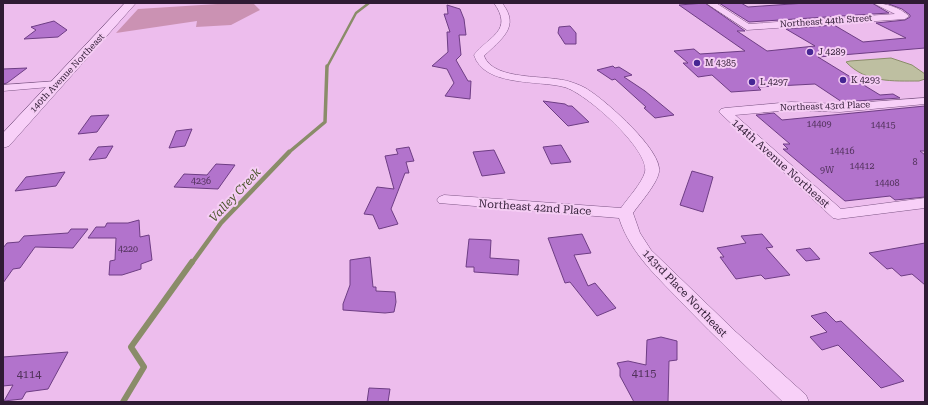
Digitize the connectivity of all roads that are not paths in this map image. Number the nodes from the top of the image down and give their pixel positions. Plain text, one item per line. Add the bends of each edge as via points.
1 (131, 3) edge
2 (498, 3) edge
3 (710, 3) edge
4 (877, 3) edge
5 (57, 84) junction
6 (3, 88) edge
7 (925, 101) edge
8 (725, 112) joint
9 (3, 143) edge
10 (444, 200) dead end
11 (925, 203) edge
12 (625, 214) junction
13 (798, 402) edge

1 - 5 street, 140th Avenue Northeast
2 - 12 street via 504,9 508,21 505,29 479,54 478,60 482,65 498,74 566,84 586,93 636,138 652,162 652,172
3 - 4 street, Northeast 44th Street via 747,27 905,16
5 - 6 street
5 - 9 street, 140th Avenue Northeast
7 - 8 street, Northeast 43rd Place via 840,108 792,106
8 - 11 street, 144th Avenue Northeast via 838,214
10 - 12 street, Northeast 42nd Place
12 - 13 street, 143rd Place Northeast via 632,234 645,254 728,338

